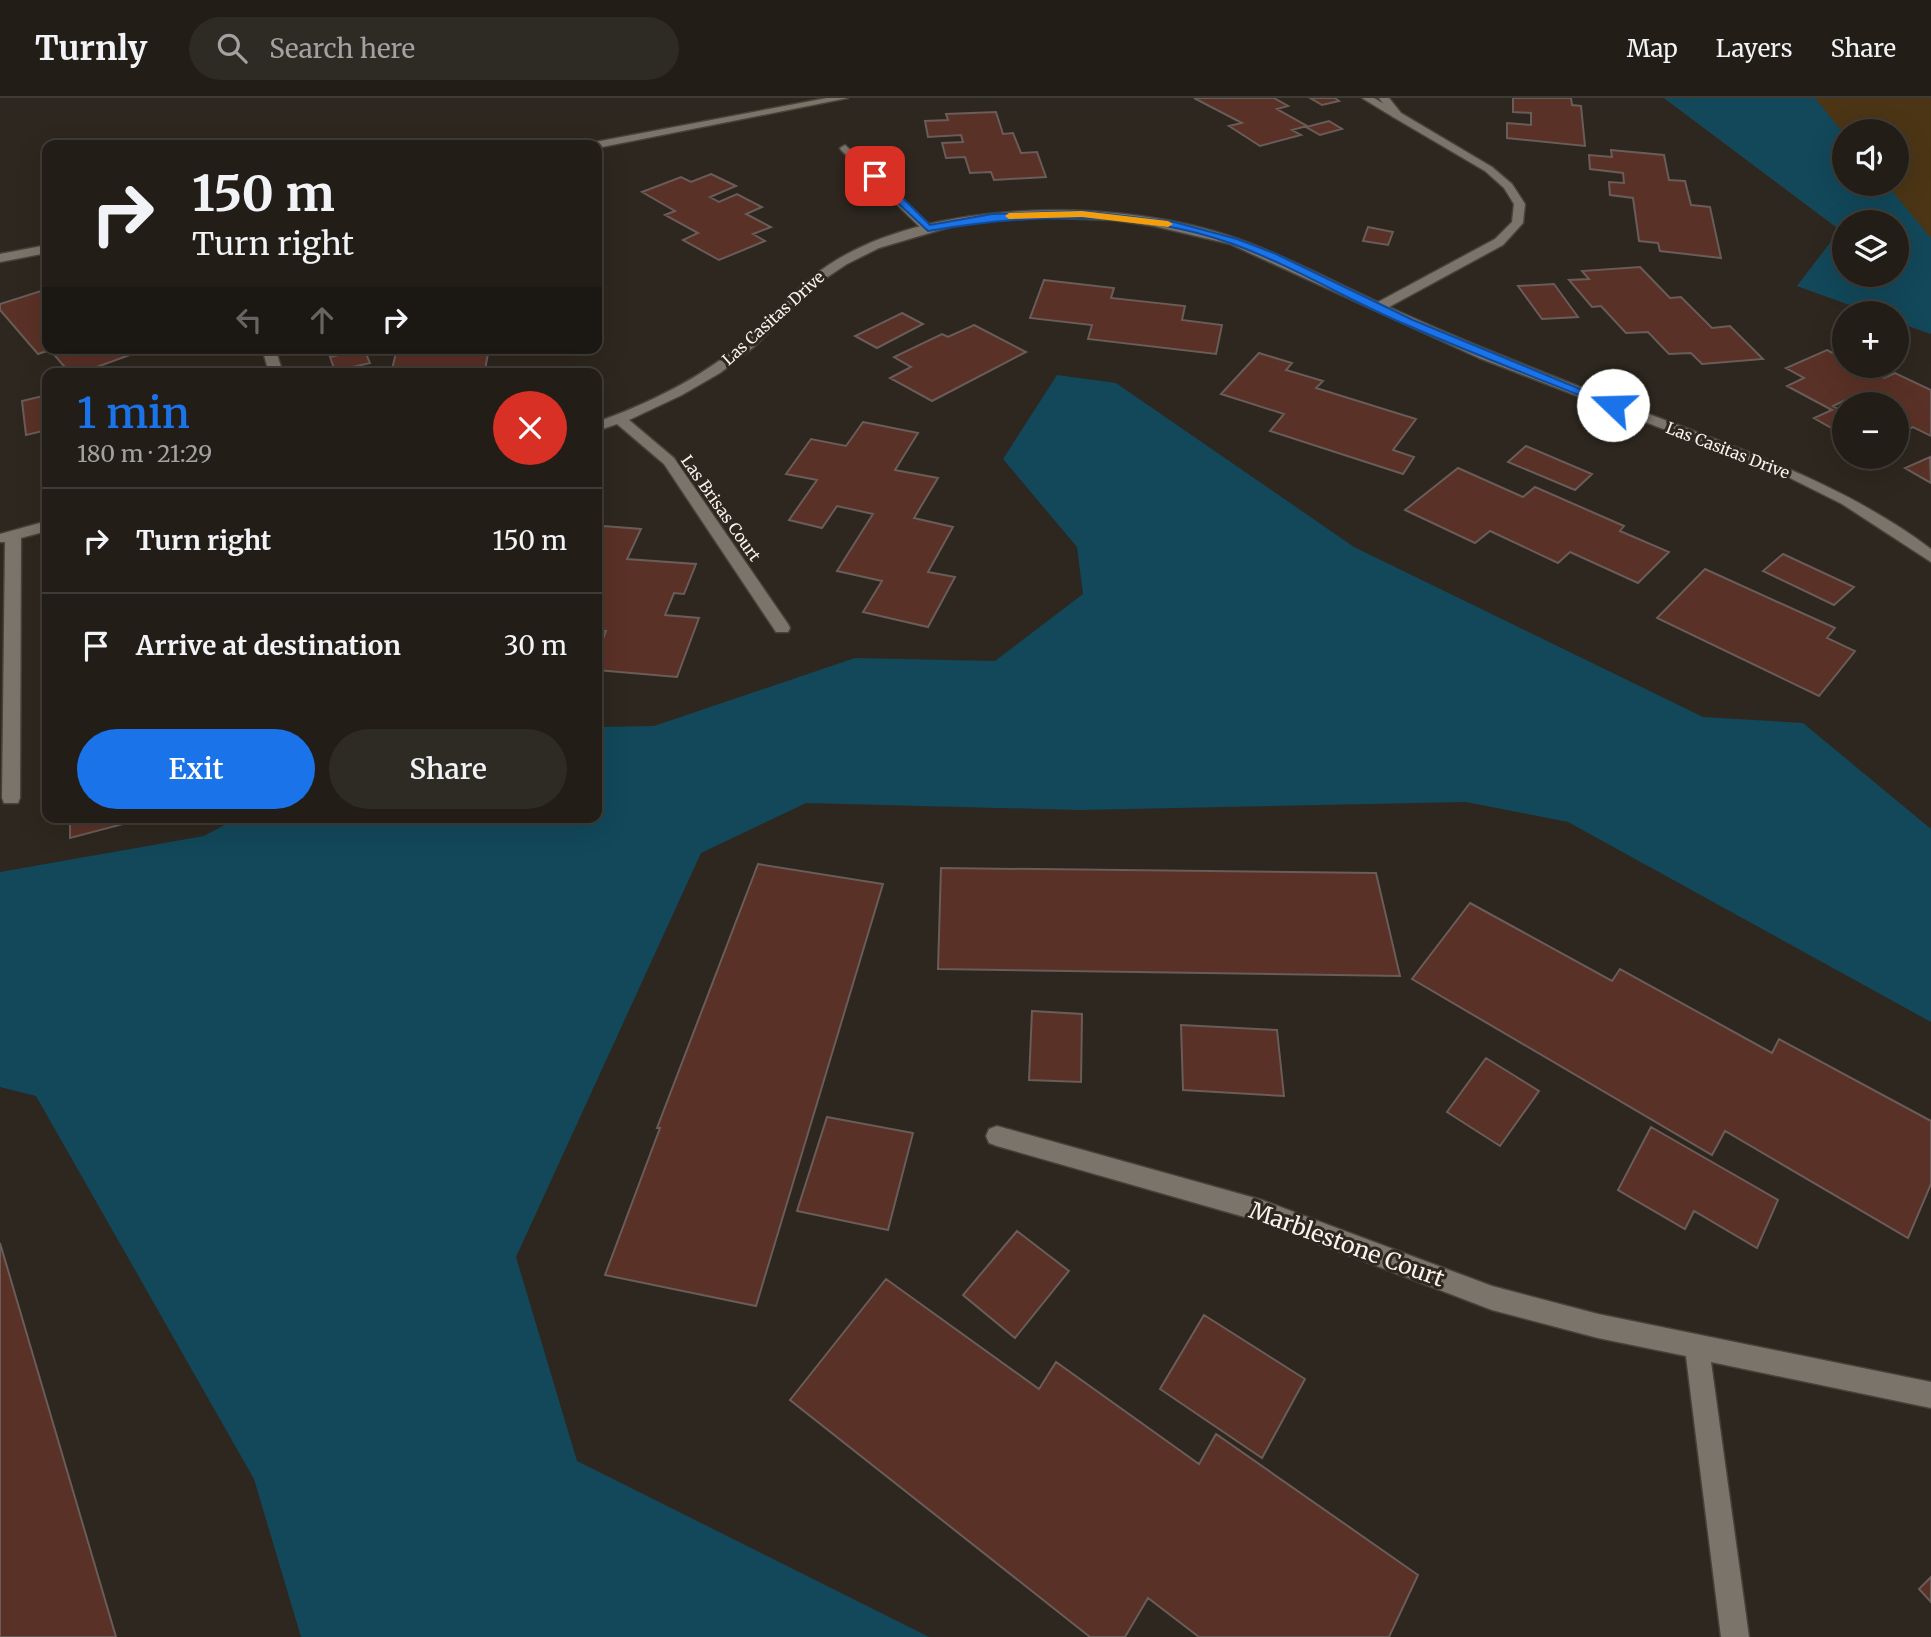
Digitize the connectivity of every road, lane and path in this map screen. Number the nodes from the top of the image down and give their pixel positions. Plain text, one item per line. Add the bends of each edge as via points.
1 (844, 98) edge
2 (1367, 98) edge
3 (1384, 98) edge
4 (1397, 115) junction
5 (602, 144) edge
6 (845, 148) dead end
7 (928, 229) junction
8 (42, 250) edge
9 (0, 258) edge
10 (1377, 308) junction
11 (619, 419) junction
12 (602, 424) edge
13 (42, 527) edge
14 (7, 536) edge
15 (1931, 557) edge
16 (782, 628) dead end
17 (11, 798) dead end
18 (997, 1136) dead end
19 (1697, 1347) junction
20 (1931, 1395) edge
21 (1735, 1637) edge

1 - 5 street
2 - 4 street
3 - 4 street
4 - 10 street via 1507,184 1521,204 1522,215 1511,234 1499,242
6 - 7 street
7 - 10 street, Las Casitas Drive via 1036,214 1116,216 1171,224 1272,256
7 - 11 street, Las Casitas Drive via 889,240 826,271 747,346 710,373
8 - 9 street
10 - 15 street, Las Casitas Drive via 1485,355 1793,474 1867,513
11 - 12 street, Las Casitas Drive
11 - 16 street, Las Brisas Court via 669,461
13 - 14 street
14 - 17 street
18 - 19 street, Marblestone Court via 1262,1211 1492,1298
19 - 20 street, Marblestone Court
19 - 21 street

